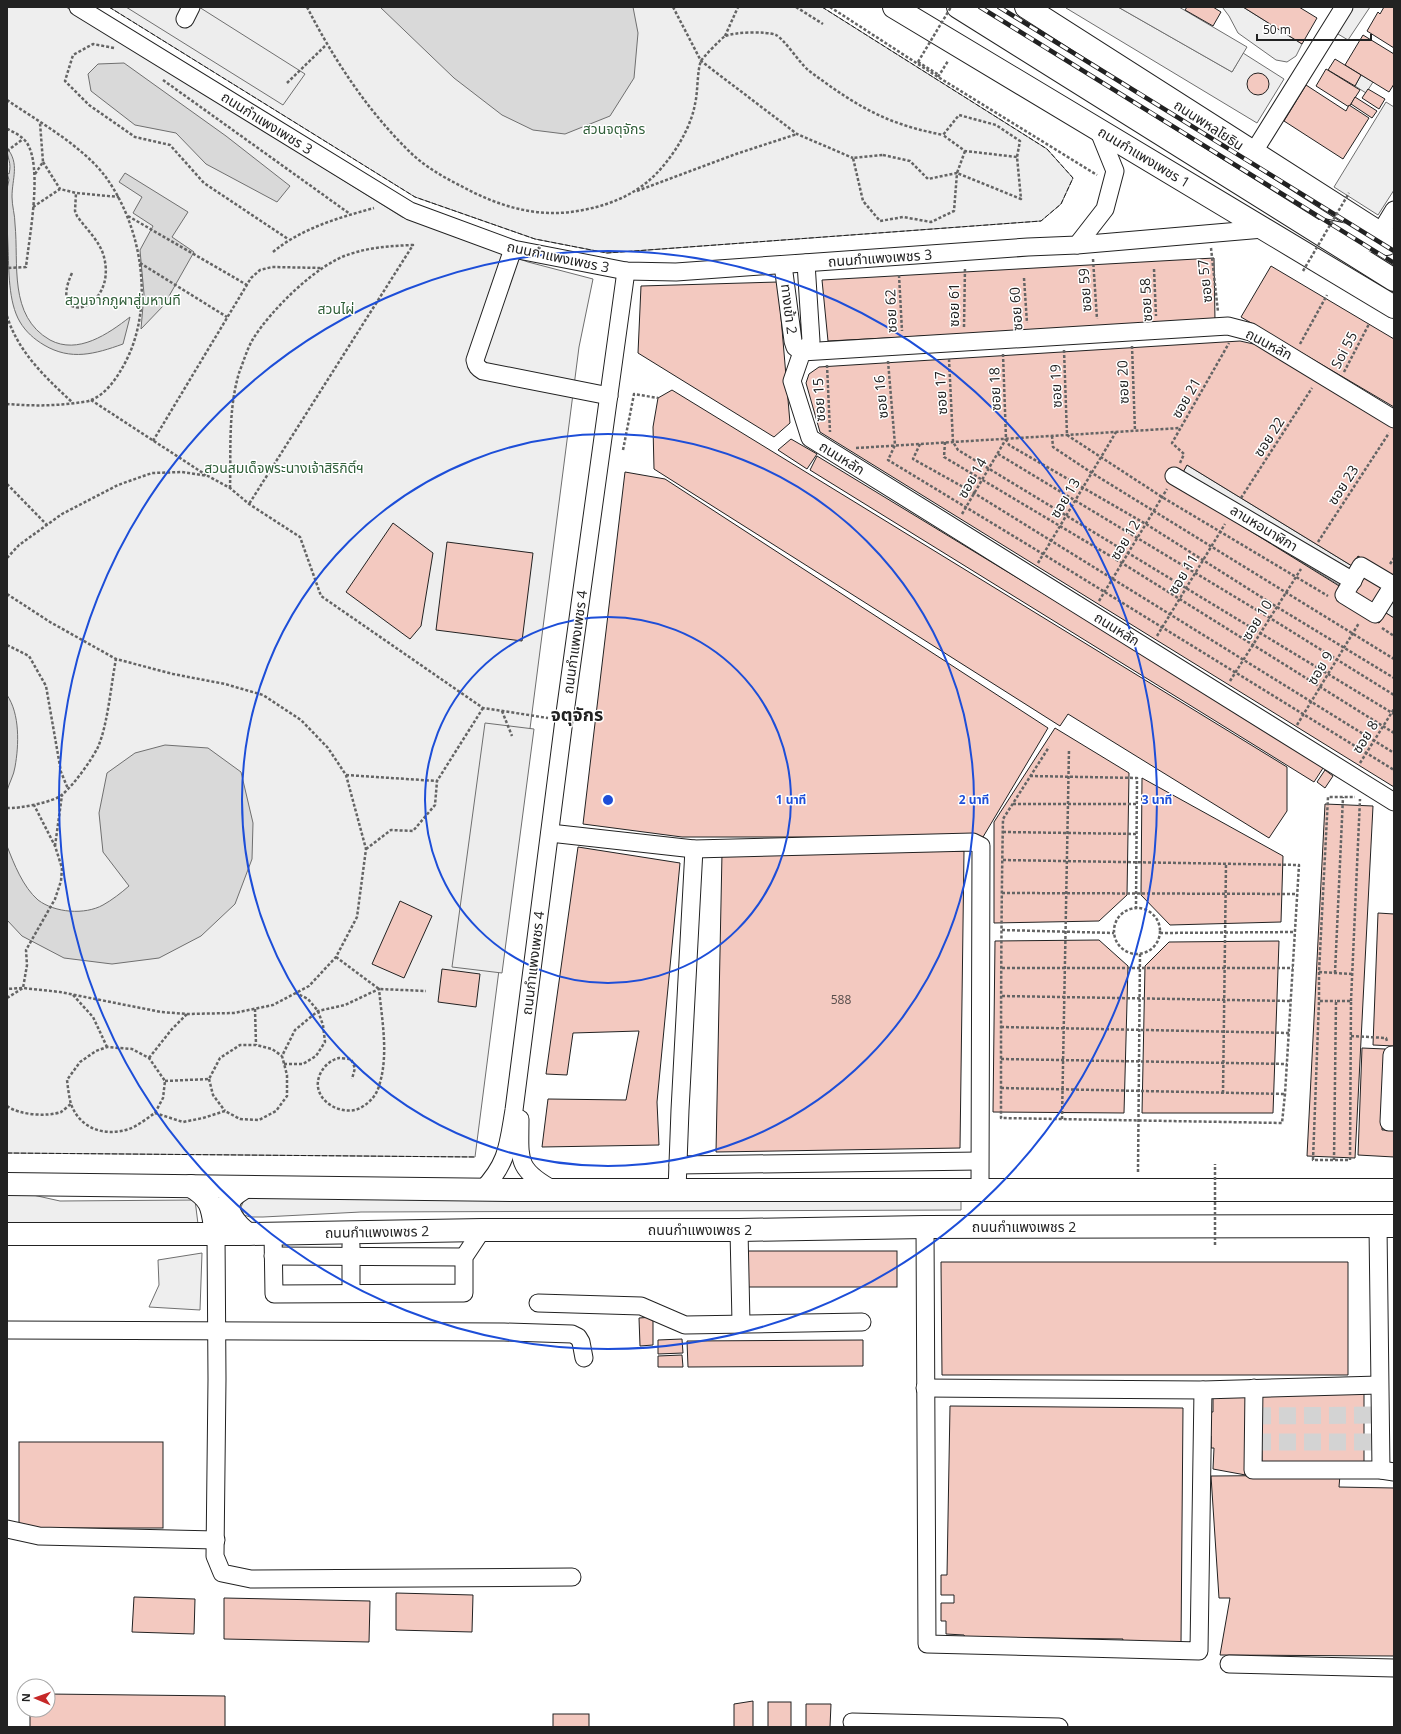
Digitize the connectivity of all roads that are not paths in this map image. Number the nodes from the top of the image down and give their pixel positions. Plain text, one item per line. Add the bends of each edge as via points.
1 (78, 7) edge
2 (894, 7) edge
3 (958, 7) edge
4 (1026, 7) edge
5 (1344, 7) edge
6 (1098, 129) junction
7 (1253, 153) junction
8 (1394, 210) edge
9 (1308, 226) junction
10 (1263, 228) junction
11 (1389, 240) edge
12 (1084, 244) junction
13 (513, 249) junction
14 (806, 263) junction
15 (783, 265) junction
16 (626, 271) junction
17 (1394, 280) edge
18 (1394, 307) edge
19 (802, 352) junction
20 (609, 396) junction
21 (1394, 423) edge
22 (1174, 476) road end
23 (1352, 581) junction
24 (1389, 603) edge
25 (1394, 802) edge
26 (550, 833) junction
27 (694, 849) junction
28 (1393, 1055) edge
29 (521, 1061) junction
30 (1394, 1122) edge
31 (979, 1161) junction
32 (758, 1164) junction
33 (678, 1165) junction
34 (7, 1184) edge
35 (191, 1186) junction
36 (245, 1187) junction
37 (482, 1190) junction
38 (554, 1190) junction
39 (678, 1190) junction
40 (758, 1190) junction
41 (980, 1190) junction
42 (1394, 1190) edge
43 (1386, 1226) edge
44 (925, 1227) junction
45 (482, 1230) junction
46 (739, 1230) junction
47 (273, 1233) junction
48 (351, 1233) junction
49 (7, 1234) edge
50 (216, 1234) junction
51 (248, 1234) junction
52 (273, 1256) junction
53 (351, 1256) junction
54 (464, 1257) junction
55 (351, 1293) junction
56 (538, 1303) dead end
57 (862, 1322) dead end
58 (742, 1323) junction
59 (7, 1330) edge
60 (217, 1330) junction
61 (584, 1358) dead end
62 (1379, 1385) junction
63 (925, 1388) junction
64 (1254, 1388) junction
65 (1203, 1390) junction
66 (1388, 1471) edge
67 (7, 1529) edge
68 (216, 1540) junction
69 (572, 1577) dead end
70 (1229, 1664) dead end
71 (1394, 1668) edge
72 (852, 1722) dead end
73 (1059, 1727) edge

1 - 13 street, ถนนกำแพงเพชร 3 via 410,211
2 - 6 main road, ถนนกำแพงเพชร 1
3 - 9 main road
4 - 7 main road, ถนนพหลโยธิน
5 - 7 street
6 - 10 main road, ถนนกำแพงเพชร 1
6 - 12 street via 1115,171 1105,209
7 - 11 main road, ถนนพหลโยธิน
8 - 11 street
9 - 11 main road
9 - 17 main road
10 - 12 street, ถนนกำแพงเพชร 3
10 - 18 main road, ถนนกำแพงเพชร 1
12 - 14 street, ถนนกำแพงเพชร 3
13 - 16 street, ถนนกำแพงเพชร 3
13 - 20 street via 475,360 478,368
14 - 15 street, ถนนกำแพงเพชร 3
14 - 19 street, ทางเข้า 2 via 812,341
15 - 16 street, ถนนกำแพงเพชร 3 via 676,272
15 - 19 street, ทางเข้า 2 via 793,341 795,347
16 - 20 street, ถนนกำแพงเพชร 4
19 - 21 street, ถนนหลัก via 1158,330 1237,328 1251,332 1293,357
19 - 25 street, ถนนหลัก via 792,381 810,438
20 - 26 street, ถนนกำแพงเพชร 4
22 - 23 street, ลานหอนาฬิกา
23 - 24 street via 1344,595 1365,613 1375,614
23 - 24 street via 1361,566 1382,578 1393,585
26 - 27 street
26 - 29 street, ถนนกำแพงเพชร 4
27 - 31 street via 973,842 981,846
27 - 33 street
28 - 30 street via 1389,1122
29 - 37 street, ถนนกำแพงเพชร 4 via 506,1152 495,1177
29 - 38 street, ถนนกำแพงเพชร 4 via 522,1164 540,1183
31 - 32 street
31 - 41 street
32 - 33 street
32 - 40 street
33 - 39 street
34 - 35 main road
35 - 36 main road
35 - 50 main road via 210,1202
36 - 37 main road
36 - 51 main road via 232,1197 229,1207 232,1219
37 - 38 main road
38 - 39 main road
39 - 40 main road
40 - 41 main road
41 - 42 main road
43 - 44 main road, ถนนกำแพงเพชร 2
43 - 62 street
44 - 46 main road, ถนนกำแพงเพชร 2
44 - 63 street
45 - 46 main road, ถนนกำแพงเพชร 2
45 - 48 main road, ถนนกำแพงเพชร 2
45 - 54 street
46 - 58 street
47 - 48 main road, ถนนกำแพงเพชร 2
47 - 51 main road, ถนนกำแพงเพชร 2
47 - 52 street
48 - 53 street
49 - 50 main road, ถนนกำแพงเพชร 2
50 - 51 main road, ถนนกำแพงเพชร 2
50 - 60 street
52 - 53 street
52 - 55 street via 274,1294
53 - 54 street
53 - 55 street
54 - 55 street via 464,1293
56 - 58 street via 641,1306 685,1325
57 - 58 street
59 - 60 street
60 - 61 street via 572,1334 581,1342
60 - 68 street
62 - 64 street
62 - 66 street
63 - 65 street
63 - 65 street via 927,1644 1199,1651
64 - 65 street
64 - 66 street via 1253,1470
67 - 68 street via 39,1536
68 - 69 street via 215,1556 222,1573 251,1579
70 - 71 street
72 - 73 street

